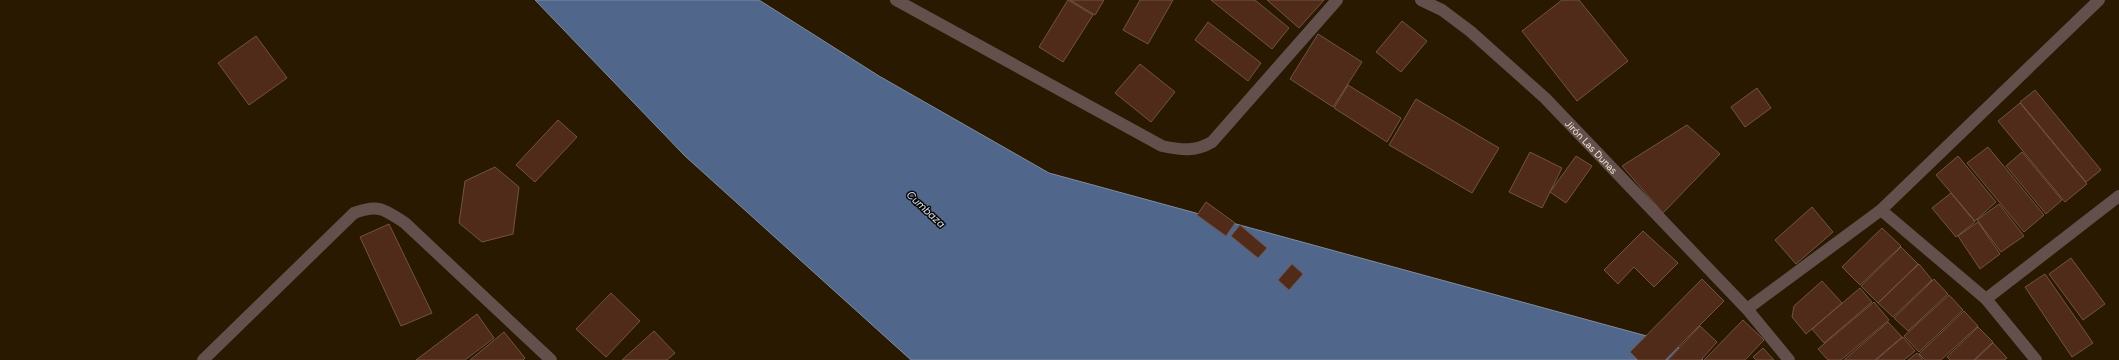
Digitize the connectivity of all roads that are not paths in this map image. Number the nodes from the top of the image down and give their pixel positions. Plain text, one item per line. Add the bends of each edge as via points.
1 (896, 0) edge
2 (1337, 0) edge
3 (1420, 0) edge
4 (2099, 0) edge
5 (2119, 196) edge
6 (1881, 210) junction
7 (1986, 299) junction
8 (1747, 309) junction
9 (203, 360) edge
10 (551, 360) edge
11 (1789, 360) edge
12 (2036, 360) edge

1 - 2 street via 1162,146 1200,149 1212,142
3 - 8 street, Jirón Las Dunas via 1442,10 1470,31 1544,98
4 - 6 street
5 - 7 street
6 - 7 street
6 - 8 street
7 - 12 street
8 - 11 street, Jirón Las Dunas
9 - 10 street via 354,213 371,207 387,211 405,223

